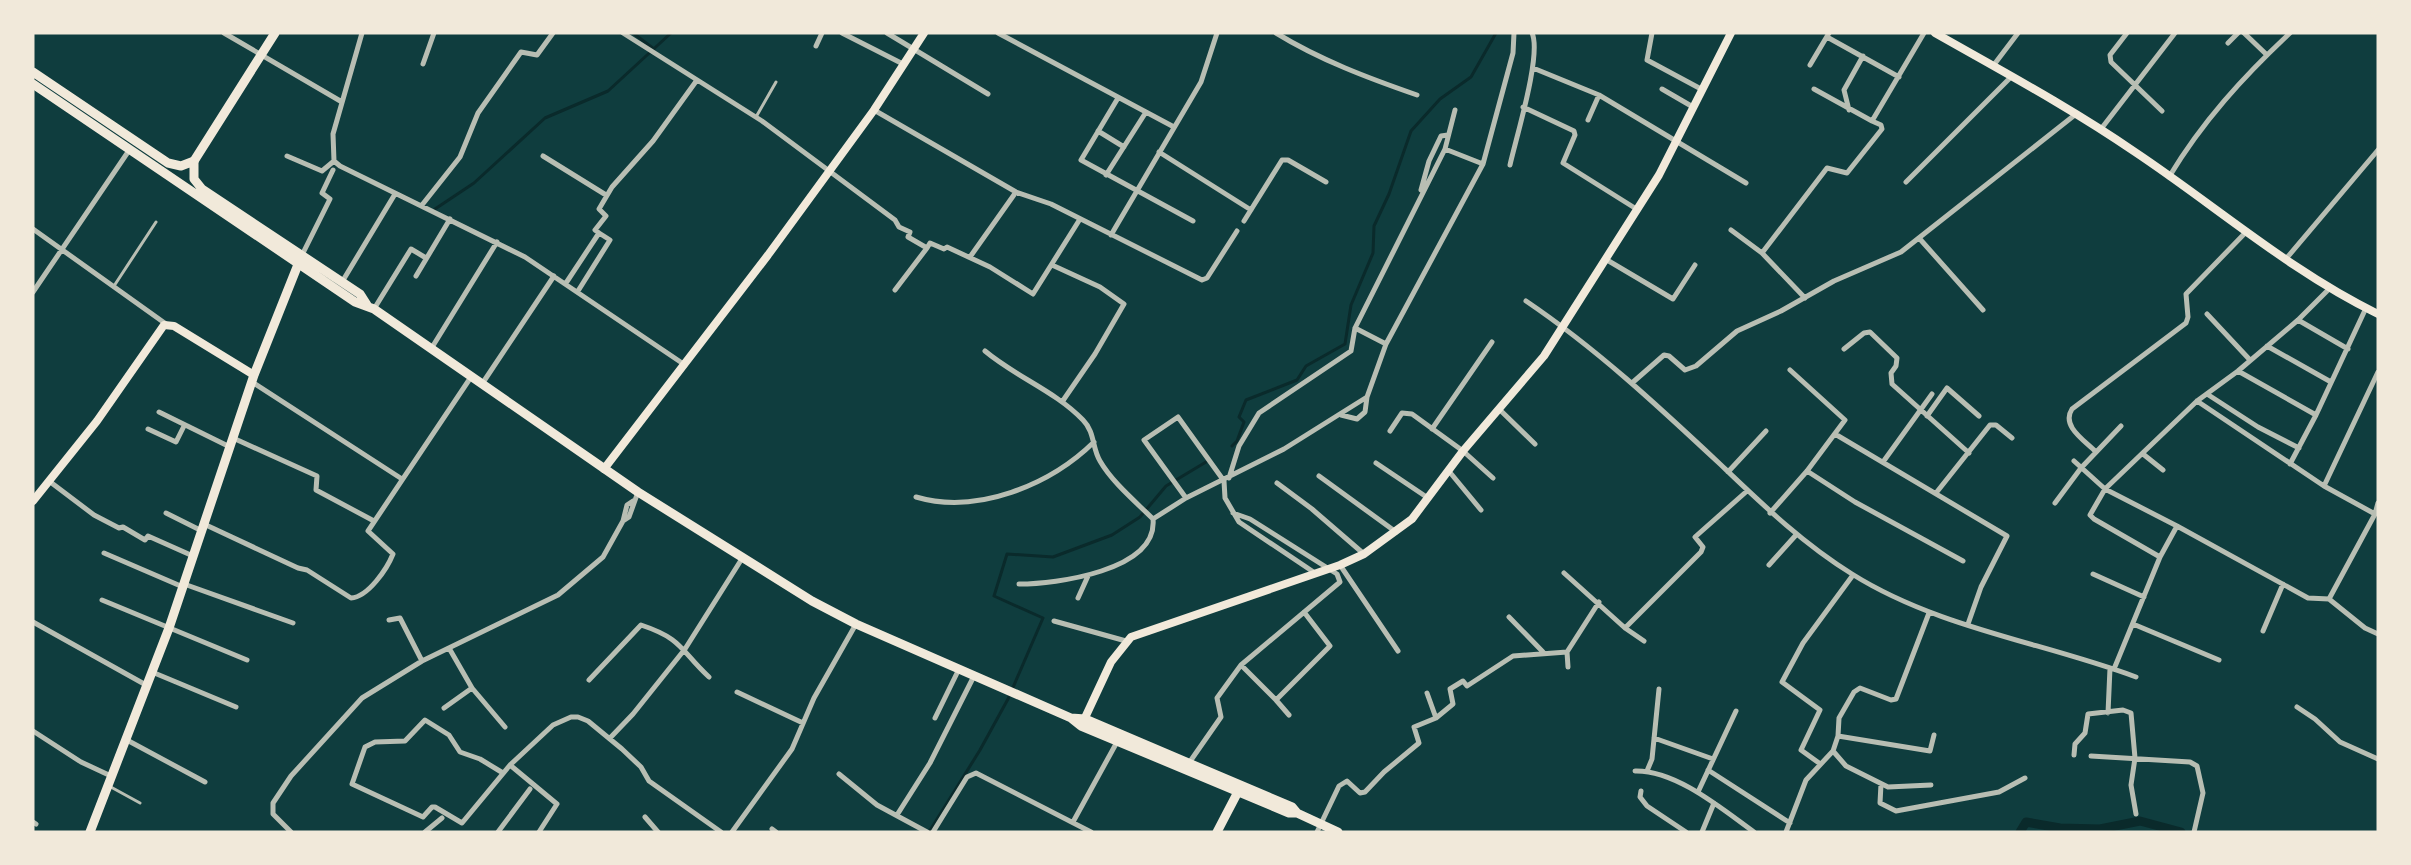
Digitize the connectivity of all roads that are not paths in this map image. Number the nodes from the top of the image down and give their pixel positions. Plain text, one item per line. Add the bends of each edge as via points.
1 (224, 33) edge
2 (275, 33) edge
3 (362, 33) edge
4 (434, 33) edge
5 (553, 33) edge
6 (623, 33) edge
7 (822, 33) edge
8 (843, 33) edge
9 (887, 33) edge
10 (924, 33) edge
11 (998, 33) edge
12 (1217, 33) edge
13 (1276, 33) edge
14 (1514, 33) edge
15 (1532, 33) edge
16 (1652, 33) edge
17 (1731, 33) edge
18 (1924, 33) edge
19 (1935, 33) edge
20 (2018, 33) edge
21 (2127, 33) edge
22 (2175, 33) edge
23 (2238, 33) edge
24 (2244, 33) edge
25 (2290, 33) edge
26 (1828, 35) edge
27 (1948, 36) edge
28 (2228, 43) dead end
29 (816, 46) dead end
30 (912, 51) junction
31 (261, 55) junction
32 (2267, 55) junction
33 (1863, 56) junction
34 (423, 64) dead end
35 (903, 64) junction
36 (1810, 65) dead end
37 (1993, 66) junction
38 (1533, 68) junction
39 (33, 72) edge
40 (1899, 77) junction
41 (2011, 77) junction
42 (697, 80) junction
43 (776, 82) dead end
44 (33, 84) edge
45 (2133, 85) junction
46 (1662, 89) dead end
47 (1701, 89) junction
48 (1814, 89) dead end
49 (988, 94) dead end
50 (1417, 95) dead end
51 (1599, 95) junction
52 (1118, 98) junction
53 (342, 102) junction
54 (1523, 107) junction
55 (1693, 107) junction
56 (874, 110) junction
57 (1455, 110) dead end
58 (1849, 110) junction
59 (2162, 111) dead end
60 (1146, 112) junction
61 (2076, 114) junction
62 (756, 117) junction
63 (1588, 120) dead end
64 (1872, 121) junction
65 (1174, 127) junction
66 (2101, 129) junction
67 (1098, 131) junction
68 (1448, 135) junction
69 (1678, 140) junction
70 (1124, 147) junction
71 (130, 148) junction
72 (1445, 149) junction
73 (2378, 150) edge
74 (1159, 152) junction
75 (287, 156) dead end
76 (543, 156) dead end
77 (334, 160) junction
78 (194, 161) junction
79 (1483, 164) junction
80 (1510, 165) dead end
81 (333, 170) dead end
82 (830, 170) junction
83 (1106, 175) junction
84 (2169, 177) junction
85 (1326, 182) dead end
86 (1746, 183) dead end
87 (1906, 183) dead end
88 (1016, 192) junction
89 (1137, 192) junction
90 (395, 194) junction
91 (606, 195) junction
92 (1419, 200) junction
93 (422, 205) junction
94 (1251, 210) junction
95 (1638, 210) junction
96 (450, 219) junction
97 (1080, 219) junction
98 (1244, 221) dead end
99 (156, 222) dead end
100 (1193, 222) dead end
101 (33, 229) edge
102 (1731, 230) dead end
103 (1237, 231) dead end
104 (2247, 231) junction
105 (599, 233) junction
106 (1111, 235) junction
107 (1919, 238) junction
108 (497, 242) junction
109 (927, 248) junction
110 (63, 249) junction
111 (1762, 253) junction
112 (970, 257) junction
113 (426, 258) junction
114 (300, 259) junction
115 (2285, 260) junction
116 (1607, 261) junction
117 (1052, 265) junction
118 (1695, 265) dead end
119 (416, 276) dead end
120 (554, 276) junction
121 (566, 283) junction
122 (114, 286) junction
123 (345, 288) junction
124 (2330, 289) junction
125 (895, 290) dead end
126 (578, 291) junction
127 (33, 292) edge
128 (1805, 298) junction
129 (1526, 301) dead end
130 (370, 307) junction
131 (2366, 308) junction
132 (1983, 310) dead end
133 (2207, 314) dead end
134 (2378, 314) edge
135 (2298, 320) junction
136 (166, 324) junction
137 (1564, 327) junction
138 (1354, 328) junction
139 (1492, 342) dead end
140 (1386, 344) junction
141 (2267, 346) junction
142 (431, 349) junction
143 (1844, 349) dead end
144 (2348, 349) junction
145 (985, 351) dead end
146 (2250, 360) junction
147 (685, 365) junction
148 (1790, 370) dead end
149 (2238, 371) junction
150 (2378, 372) edge
151 (471, 377) junction
152 (253, 379) junction
153 (2331, 382) junction
154 (1632, 383) junction
155 (482, 385) junction
156 (1932, 394) dead end
157 (2207, 394) junction
158 (1367, 397) junction
159 (2197, 401) junction
160 (1062, 402) junction
161 (1920, 409) junction
162 (1499, 410) junction
163 (159, 412) dead end
164 (1341, 415) junction
165 (2316, 415) junction
166 (1927, 416) junction
167 (1979, 416) dead end
168 (184, 426) junction
169 (2121, 426) dead end
170 (148, 429) dead end
171 (1432, 429) junction
172 (1390, 431) dead end
173 (1766, 431) dead end
174 (1835, 434) junction
175 (2012, 438) dead end
176 (237, 442) junction
177 (1094, 442) junction
178 (1535, 444) dead end
179 (2299, 448) junction
180 (1463, 451) junction
181 (2096, 452) junction
182 (1969, 453) junction
183 (2143, 454) junction
184 (2074, 461) dead end
185 (1883, 462) junction
186 (1376, 463) dead end
187 (2290, 464) junction
188 (2081, 468) junction
189 (604, 469) junction
190 (1448, 470) junction
191 (2163, 470) dead end
192 (1807, 471) junction
193 (1728, 472) junction
194 (1319, 476) dead end
195 (1493, 478) dead end
196 (402, 479) junction
197 (1227, 480) junction
198 (49, 481) junction
199 (1276, 483) dead end
200 (2324, 486) junction
201 (2105, 489) junction
202 (1747, 491) junction
203 (638, 492) junction
204 (1936, 493) junction
205 (916, 497) dead end
206 (1186, 498) junction
207 (1428, 498) junction
208 (33, 501) edge
209 (2055, 503) dead end
210 (2378, 503) edge
211 (1481, 510) dead end
212 (166, 513) dead end
213 (1233, 513) junction
214 (1770, 513) junction
215 (2375, 514) junction
216 (1153, 519) junction
217 (374, 521) junction
218 (2177, 526) junction
219 (206, 527) junction
220 (1396, 532) junction
221 (1796, 535) junction
222 (104, 553) dead end
223 (1364, 554) junction
224 (194, 556) junction
225 (743, 557) junction
226 (2160, 557) junction
227 (1963, 561) dead end
228 (1340, 565) junction
229 (1769, 565) dead end
230 (1327, 568) junction
231 (1315, 573) junction
232 (1564, 573) dead end
233 (2093, 573) dead end
234 (1853, 575) junction
235 (1088, 576) junction
236 (1019, 584) dead end
237 (2283, 584) junction
238 (186, 586) junction
239 (2144, 597) junction
240 (1078, 598) dead end
241 (2329, 599) junction
242 (102, 600) dead end
243 (1599, 602) junction
244 (1304, 612) junction
245 (1929, 613) junction
246 (1509, 617) dead end
247 (388, 620) dead end
248 (33, 621) edge
249 (1054, 621) dead end
250 (293, 623) dead end
251 (856, 624) junction
252 (1968, 624) junction
253 (2133, 624) junction
254 (169, 628) junction
255 (1624, 628) junction
256 (2263, 631) dead end
257 (2378, 634) edge
258 (1644, 640) dead end
259 (1126, 641) junction
260 (448, 648) junction
261 (685, 649) junction
262 (1398, 651) dead end
263 (1543, 652) junction
264 (1567, 652) junction
265 (247, 660) dead end
266 (2219, 660) dead end
267 (422, 661) junction
268 (1241, 665) junction
269 (1568, 667) dead end
270 (2112, 668) junction
271 (959, 669) junction
272 (151, 672) junction
273 (974, 676) junction
274 (709, 677) dead end
275 (2136, 677) dead end
276 (589, 680) dead end
277 (146, 685) junction
278 (472, 688) junction
279 (1659, 689) dead end
280 (736, 692) dead end
281 (1427, 693) dead end
282 (1276, 700) junction
283 (236, 707) dead end
284 (2297, 707) dead end
285 (444, 708) dead end
286 (1736, 711) dead end
287 (2108, 713) junction
288 (1289, 716) dead end
289 (935, 718) dead end
290 (1437, 718) junction
291 (803, 723) junction
292 (1083, 723) junction
293 (505, 727) dead end
294 (33, 731) edge
295 (1934, 735) dead end
296 (1838, 736) junction
297 (610, 738) junction
298 (1654, 738) junction
299 (126, 740) junction
300 (1117, 742) junction
301 (1833, 751) junction
302 (2074, 755) dead end
303 (2091, 756) dead end
304 (2135, 758) junction
305 (1713, 759) junction
306 (2378, 759) edge
307 (1189, 763) junction
308 (1820, 763) junction
309 (510, 765) junction
310 (1708, 770) junction
311 (1635, 771) dead end
312 (1647, 771) junction
313 (503, 773) junction
314 (839, 774) dead end
315 (2025, 778) dead end
316 (109, 780) junction
317 (205, 782) dead end
318 (1881, 784) junction
319 (1931, 785) dead end
320 (530, 789) dead end
321 (1240, 789) junction
322 (1641, 791) dead end
323 (1698, 792) junction
324 (140, 803) dead end
325 (1714, 803) junction
326 (2136, 814) dead end
327 (897, 815) junction
328 (645, 817) dead end
329 (442, 818) dead end
330 (1073, 822) junction
331 (1790, 823) junction
332 (1319, 828) edge
333 (90, 832) edge
334 (291, 832) edge
335 (425, 832) edge
336 (498, 832) edge
337 (539, 832) edge
338 (658, 832) edge
339 (720, 832) edge
340 (732, 832) edge
341 (927, 832) edge
342 (933, 832) edge
343 (1091, 832) edge
344 (1217, 832) edge
345 (1338, 832) edge
346 (1686, 832) edge
347 (1702, 832) edge
348 (1754, 832) edge
349 (1786, 832) edge
350 (2194, 832) edge

1 - 31 street
2 - 31 main road
3 - 53 street
4 - 34 street
5 - 93 street via 537,55 521,52 478,113 460,157
6 - 42 street
7 - 29 street
8 - 35 street
9 - 30 street
10 - 30 main road
11 - 52 street
12 - 65 street via 1201,82
13 - 50 street via 1337,65
14 - 79 street via 1513,53
15 - 38 street via 1536,45
16 - 47 street via 1647,60
17 - 47 main road
18 - 40 street
19 - 27 main road
20 - 37 street
21 - 45 street via 2109,59
22 - 45 street
23 - 28 street
24 - 32 street
25 - 32 street
26 - 33 street
26 - 36 street
27 - 37 main road
30 - 35 main road
30 - 49 street
31 - 53 street
31 - 78 main road
32 - 84 street via 2191,140
33 - 40 street
33 - 58 street via 1844,90
35 - 56 main road
37 - 41 main road
38 - 51 street
38 - 54 street
39 - 78 main road via 168,163 181,166
40 - 64 street
41 - 61 main road
41 - 87 street
42 - 62 street
42 - 91 street via 653,141
43 - 62 lane
44 - 71 main road
45 - 59 street
45 - 66 street
46 - 55 street
47 - 55 main road
48 - 58 street
51 - 63 street
51 - 69 street
52 - 60 street
52 - 67 street
53 - 77 street via 333,134
54 - 80 street
54 - 95 street via 1574,131 1563,163
55 - 69 main road
56 - 82 main road
56 - 88 street
57 - 68 street
58 - 64 street
60 - 65 street
60 - 70 street
61 - 66 main road
61 - 107 street
62 - 82 street
64 - 111 street via 1882,129 1847,173 1827,168
65 - 74 street
66 - 84 main road
67 - 70 street
67 - 83 street via 1081,160
68 - 72 street
68 - 92 street via 1441,136 1429,161
69 - 86 street
69 - 95 main road
70 - 83 street
71 - 110 street
71 - 114 main road
72 - 79 street
72 - 92 street
73 - 115 street
74 - 89 street
74 - 94 street
75 - 77 street via 322,171
76 - 91 street
77 - 90 street
78 - 114 main road via 194,179 202,189
79 - 140 street
81 - 114 street via 322,194 330,199
82 - 109 street via 910,232 908,237
82 - 147 main road
83 - 89 street
84 - 104 main road
85 - 94 street via 1282,160
88 - 97 street
88 - 112 street
89 - 100 street
89 - 106 street
90 - 93 street
90 - 123 street
91 - 105 street via 599,209 605,215 595,230
92 - 138 street
93 - 96 street
94 - 98 street
95 - 116 main road
96 - 108 street
96 - 113 street
97 - 106 street
97 - 117 street
99 - 122 lane
101 - 110 street
102 - 111 street
103 - 106 street via 1203,280
104 - 115 main road
104 - 181 street via 2186,294 2186,323 2072,409 2069,424
105 - 121 street
105 - 126 street via 610,240
107 - 128 street via 1890,258 1834,281
107 - 132 street
108 - 120 street
108 - 142 street
109 - 112 street via 930,243 944,249 947,246
109 - 125 street
110 - 122 street
110 - 127 street
111 - 128 street
112 - 117 street via 1033,294
113 - 119 street
113 - 130 street via 411,249
114 - 123 main road
114 - 152 main road
115 - 124 main road
116 - 118 street via 1673,298
116 - 137 main road
117 - 160 street via 1100,287 1124,304
120 - 121 street
120 - 155 street
121 - 126 street
122 - 136 street
123 - 130 main road
124 - 131 main road
124 - 135 street
126 - 147 street
128 - 154 street via 1737,331 1696,366 1685,370 1664,355
129 - 137 street
130 - 142 main road
131 - 134 main road
131 - 144 street
133 - 146 street
135 - 141 street
135 - 144 street
136 - 152 main road
136 - 198 main road via 98,421
137 - 154 street
137 - 162 main road
138 - 140 street
138 - 197 street via 1351,351 1259,413 1239,446
139 - 171 street
140 - 158 street
141 - 146 street
141 - 153 street
142 - 151 main road
143 - 161 street via 1870,332 1897,358 1891,373 1892,384
144 - 153 street
145 - 160 street
146 - 149 street
147 - 189 main road
148 - 174 street via 1845,420
149 - 157 street
149 - 165 street
150 - 200 street
151 - 155 main road
151 - 196 street
152 - 176 main road
152 - 196 street
153 - 165 street
154 - 193 street
155 - 189 main road
156 - 161 street
157 - 159 street
157 - 179 street
158 - 164 street
158 - 164 street via 1365,412 1357,419
159 - 183 street
159 - 187 street
160 - 177 street via 1084,421
161 - 166 street
161 - 185 street
162 - 178 street
162 - 180 main road
163 - 168 street
164 - 197 street
165 - 179 street
166 - 167 street via 1947,388
166 - 182 street
168 - 170 street via 176,442
168 - 176 street via 189,424
169 - 181 street
171 - 172 street via 1404,412
171 - 180 street
173 - 193 street
174 - 185 street
174 - 192 street
175 - 182 street via 1992,424
176 - 217 street via 317,476 316,490
176 - 219 main road
177 - 205 street via 1074,461 1026,488 946,504
177 - 216 street via 1101,463
179 - 187 street
180 - 190 main road
180 - 195 street
181 - 188 street
182 - 204 street
183 - 191 street
183 - 201 street
184 - 188 street
185 - 204 street
186 - 207 street
187 - 200 street
188 - 201 street
188 - 209 street
189 - 203 main road
190 - 207 main road
190 - 211 street
192 - 214 street
192 - 227 street
193 - 202 street
194 - 220 street
196 - 217 street
197 - 206 street
197 - 206 street via 1178,417 1144,440
197 - 213 street via 1225,498
198 - 208 main road
198 - 224 street via 94,515 119,528
199 - 223 street
200 - 215 street
201 - 218 street
201 - 226 street via 2091,509 2092,517
202 - 214 street
202 - 255 street via 1695,537 1703,548 1701,552
203 - 225 main road
203 - 260 street via 629,517 603,557 558,596
204 - 252 street via 2007,536 1981,587
206 - 216 street
207 - 220 main road via 1413,519
210 - 215 street
212 - 219 street
213 - 230 street via 1250,519
213 - 231 street via 1239,522
214 - 221 street
215 - 241 street
216 - 235 street via 1152,529 1141,547 1108,570
217 - 219 street via 368,531 393,554 376,581 354,598 307,570
218 - 226 street
218 - 237 street
219 - 224 main road
220 - 223 main road
221 - 229 street
221 - 234 street
222 - 238 street
223 - 228 main road
224 - 238 main road
225 - 251 main road
225 - 261 street
226 - 239 street
228 - 230 main road
228 - 262 street
230 - 231 main road
230 - 244 street via 1337,574 1340,582
231 - 259 main road via 1151,628
232 - 243 street
233 - 239 street
234 - 245 street
234 - 308 street via 1803,643 1782,682 1820,710 1801,750
235 - 236 street via 1047,584
235 - 240 street
237 - 241 street via 2308,598
237 - 256 street
238 - 250 street
238 - 254 main road
239 - 253 street
241 - 257 street
242 - 254 street
243 - 255 street
243 - 264 street
244 - 268 street
244 - 282 street via 1330,646
245 - 252 street
245 - 296 street via 1898,696 1891,700 1856,689 1839,717
246 - 263 street
247 - 267 street via 400,618
248 - 277 street
249 - 259 street
251 - 271 main road
251 - 291 street
252 - 270 street
253 - 266 street
253 - 270 street
254 - 265 street
254 - 272 main road
255 - 258 street
259 - 292 main road via 1111,662
260 - 267 street
260 - 278 street
261 - 274 street
261 - 276 street via 664,633 641,625
261 - 297 street
263 - 264 street
263 - 290 street via 1513,656 1467,686 1462,681 1450,689 1453,704
264 - 269 street
267 - 334 street via 362,698 291,776 272,809
268 - 282 street
268 - 307 street via 1217,698 1221,717
270 - 275 street
270 - 287 street
271 - 273 main road
271 - 289 street
272 - 277 main road
272 - 283 street
273 - 292 main road
273 - 327 street via 930,763
277 - 299 main road
278 - 285 street
278 - 293 street
279 - 298 street
280 - 291 street
281 - 290 street
282 - 288 street
284 - 306 street via 2340,742
286 - 305 street
287 - 302 street via 2086,715 2085,733 2075,744
287 - 304 street via 2131,713
290 - 332 street via 1413,728 1420,742 1365,792 1360,793 1347,781 1339,786
291 - 340 street via 786,758
292 - 300 main road
292 - 307 main road
294 - 316 street
295 - 296 street via 1930,751
296 - 301 street
297 - 309 street via 583,718 571,717 554,725
297 - 339 street via 642,767 649,781
298 - 305 street
298 - 312 street
299 - 316 main road
299 - 317 street
300 - 321 main road
300 - 330 street
301 - 308 street
301 - 318 street via 1846,766
303 - 304 street
304 - 326 street via 2131,785
304 - 350 street via 2190,762 2197,766 2203,793
305 - 310 street
307 - 321 main road
308 - 331 street via 1806,780
309 - 313 street
309 - 337 street via 557,804
310 - 323 street
310 - 331 street
311 - 312 street
312 - 323 street
313 - 313 street via 459,752 449,735 425,720 405,741 375,742 365,747 352,784 423,818 435,807 462,823
314 - 327 street via 877,805
315 - 318 street via 1999,792 1896,811 1880,803
316 - 324 lane
316 - 333 main road
318 - 319 street via 1894,789
320 - 336 street
321 - 332 main road via 1292,807
321 - 344 main road
322 - 346 street via 1640,797 1647,806
323 - 325 street
325 - 347 street
325 - 348 street
327 - 341 street
328 - 338 street
329 - 335 street
330 - 342 street via 976,773 967,777
330 - 343 street
331 - 349 street
332 - 345 main road

